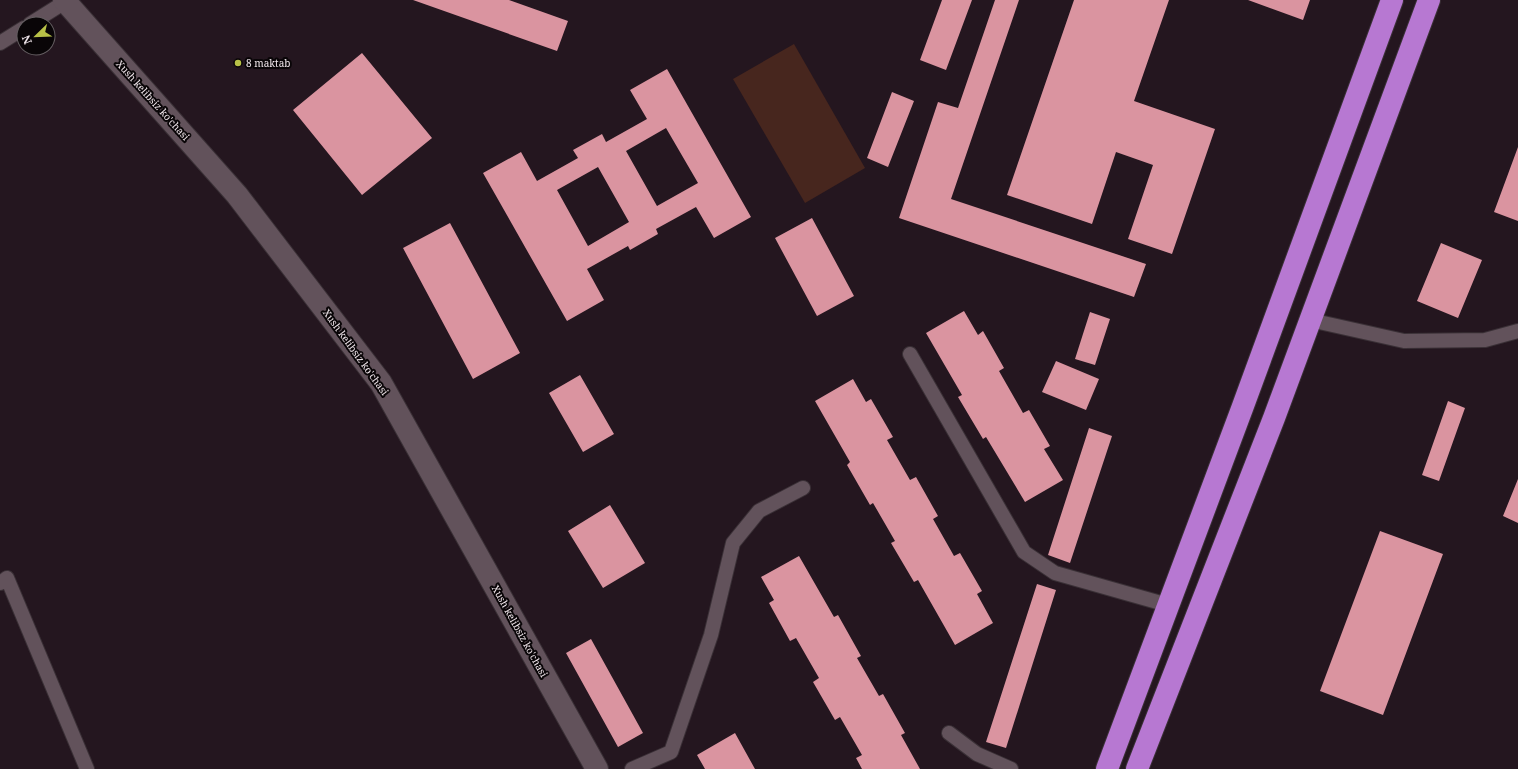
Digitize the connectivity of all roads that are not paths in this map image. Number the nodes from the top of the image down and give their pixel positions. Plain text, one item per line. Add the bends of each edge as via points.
1 (1392, 0) edge
2 (1429, 0) edge
3 (65, 1) edge
4 (42, 16) edge
5 (16, 33) edge
6 (0, 43) edge
7 (1310, 320) junction
8 (1518, 331) edge
9 (910, 354) dead end
10 (803, 488) dead end
11 (0, 583) edge
12 (1168, 605) junction
13 (949, 733) dead end
14 (87, 769) edge
15 (597, 769) edge
16 (632, 769) edge
17 (1011, 769) edge
18 (1107, 769) edge
19 (1137, 769) edge

1 - 12 highway
2 - 7 highway
3 - 4 lane
3 - 15 street, Xush kelibsiz ko'chasi via 237,195 381,383
5 - 6 lane
7 - 8 lane via 1404,341 1485,340
7 - 19 highway
9 - 12 lane via 1024,552 1055,573
10 - 16 lane via 759,511 734,543 711,635 671,752
11 - 14 lane via 7,578
12 - 18 highway
13 - 17 lane via 978,754

